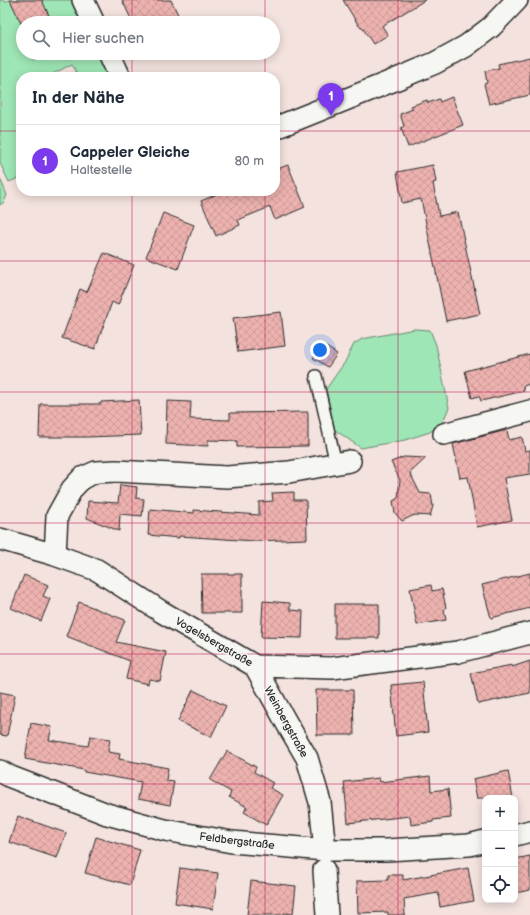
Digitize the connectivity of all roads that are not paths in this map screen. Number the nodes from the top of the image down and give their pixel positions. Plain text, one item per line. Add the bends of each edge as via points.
1 (83, 0) edge
2 (517, 0) edge
3 (91, 16) edge
4 (112, 60) edge
5 (118, 72) edge
6 (280, 126) edge
7 (316, 376) dead end
8 (530, 412) edge
9 (444, 434) dead end
10 (343, 463) joint
11 (0, 539) edge
12 (55, 555) junction
13 (530, 633) edge
14 (255, 666) junction
15 (0, 771) edge
16 (530, 831) edge
17 (518, 834) edge
18 (482, 842) edge
19 (325, 850) junction
20 (324, 870) dead end
21 (327, 915) edge

1 - 3 street
2 - 6 street via 491,27 466,46 397,79
4 - 5 street
7 - 10 lane
8 - 9 street
10 - 12 street via 289,472 227,477 96,472 82,478 72,489 57,516
11 - 12 street, Vogelsbergstraße
12 - 14 street, Vogelsbergstraße via 96,570
13 - 14 street, Vogelsbergstraße via 458,652 332,668
14 - 19 street, Weinbergstraße via 307,758 320,802
15 - 19 street, Feldbergstraße via 107,814 165,830 232,842
16 - 17 street
18 - 19 street, Feldbergstraße via 469,845 387,850
20 - 21 street

